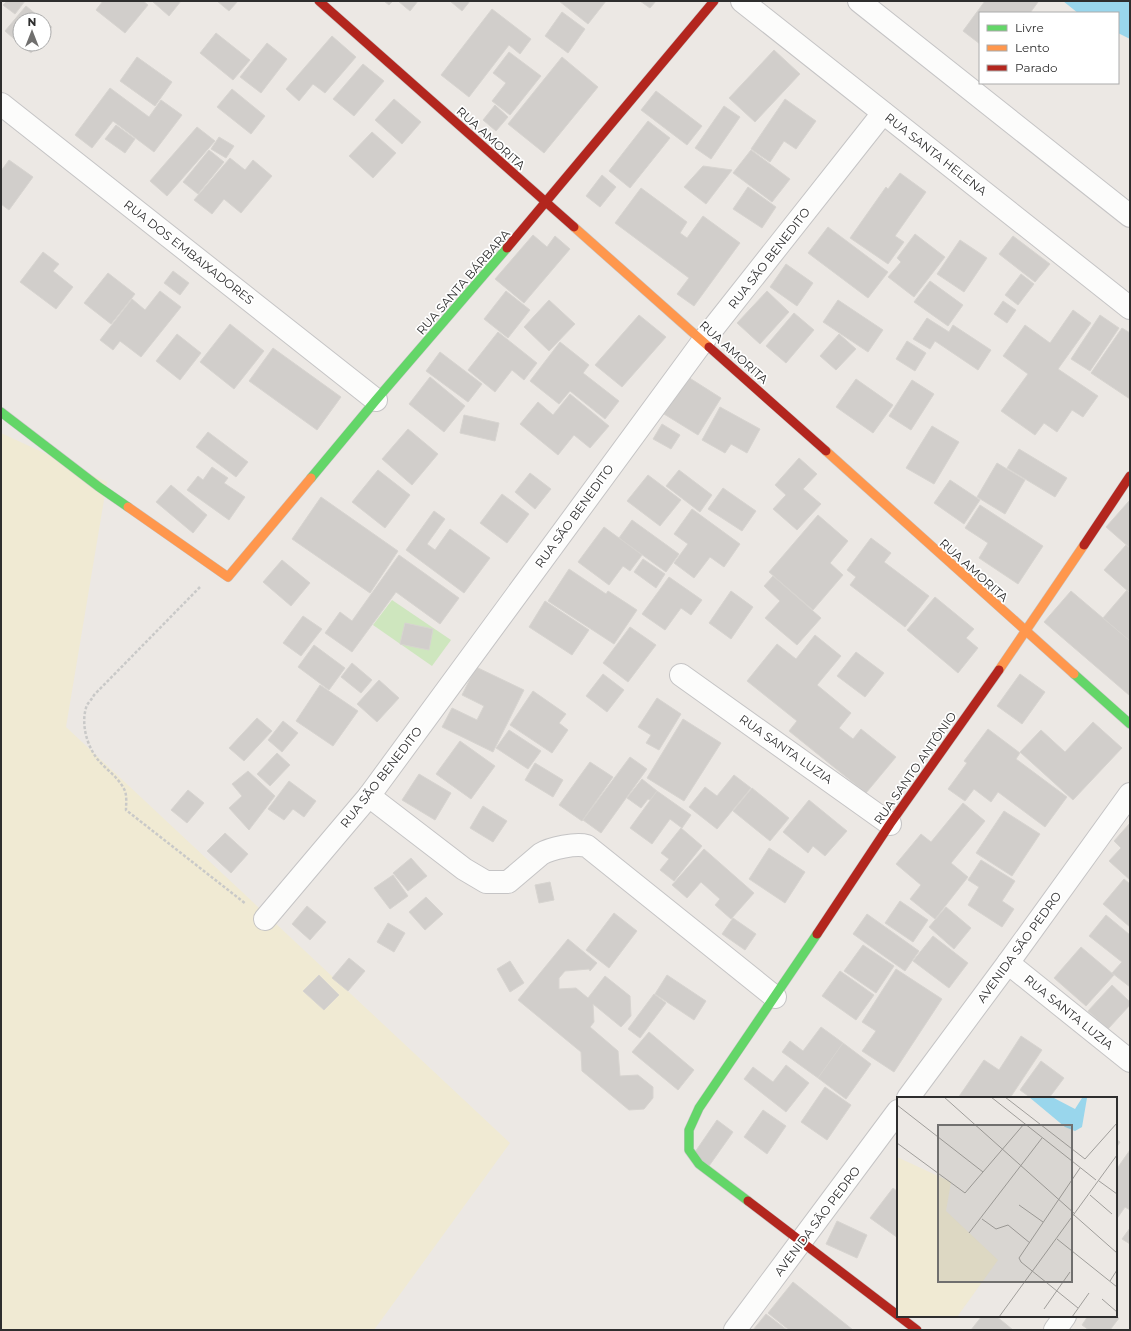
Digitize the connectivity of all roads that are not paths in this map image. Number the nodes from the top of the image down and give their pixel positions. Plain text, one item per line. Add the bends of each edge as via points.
1 (319, 1) edge
2 (714, 1) edge
3 (742, 1) edge
4 (859, 1) edge
5 (1, 104) edge
6 (883, 113) junction
7 (546, 203) junction
8 (1130, 216) edge
9 (1130, 308) edge
10 (703, 341) junction
11 (376, 400) junction
12 (1, 412) edge
13 (1130, 476) edge
14 (1026, 632) junction
15 (681, 675) dead end
16 (1130, 724) edge
17 (1130, 794) edge
18 (369, 796) junction
19 (890, 824) junction
20 (265, 919) road end
21 (1008, 963) junction
22 (775, 997) junction
23 (1130, 1061) edge
24 (909, 1097) edge
25 (897, 1112) edge
26 (801, 1243) junction
27 (897, 1315) edge
28 (900, 1317) edge
29 (1064, 1317) edge
30 (735, 1330) edge
31 (917, 1330) edge
32 (1055, 1330) edge

1 - 7 street, RUA AMORITA
2 - 7 street, RUA SANTA BÁRBARA
3 - 6 street, RUA SANTA HELENA
4 - 8 street
5 - 11 street, RUA DOS EMBAIXADORES
6 - 9 street, RUA SANTA HELENA
6 - 10 street, RUA SÃO BENEDITO
7 - 10 street, RUA AMORITA
7 - 11 street, RUA SANTA BÁRBARA
10 - 14 street, RUA AMORITA
10 - 18 street, RUA SÃO BENEDITO
11 - 12 street, RUA SANTA BÁRBARA via 228,577 99,487
13 - 14 street, RUA SANTO ANTÔNIO
14 - 16 street, RUA AMORITA
14 - 19 street, RUA SANTO ANTÔNIO
15 - 19 street, RUA SANTA LUZIA
17 - 21 street, AVENIDA SÃO PEDRO
18 - 20 street, RUA SÃO BENEDITO
18 - 22 street via 464,869 486,882 508,882 548,851 582,844 587,846
19 - 22 street, RUA SANTO ANTÔNIO
21 - 23 street, RUA SANTA LUZIA
21 - 24 street, AVENIDA SÃO PEDRO
22 - 26 street, RUA SANTO ANTÔNIO via 699,1108 688,1130 688,1150 699,1164
25 - 26 street, AVENIDA SÃO PEDRO
26 - 27 street, RUA SANTO ANTÔNIO
26 - 30 street, AVENIDA SÃO PEDRO
28 - 31 street, RUA SANTO ANTÔNIO
29 - 32 street

